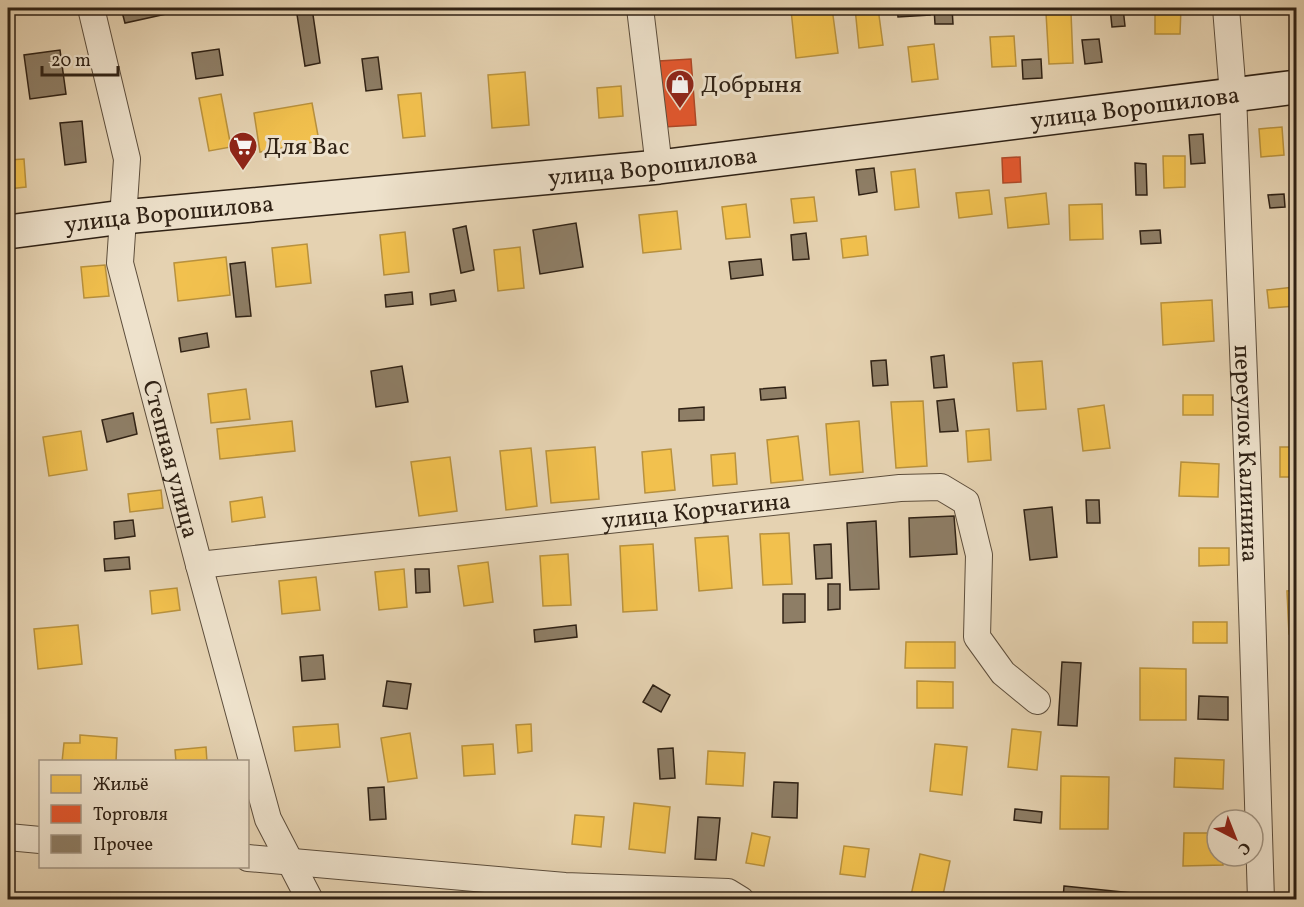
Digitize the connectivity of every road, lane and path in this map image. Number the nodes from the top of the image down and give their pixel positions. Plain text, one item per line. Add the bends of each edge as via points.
1 (91, 8) edge
2 (640, 8) edge
3 (1226, 8) edge
4 (1296, 87) edge
5 (1233, 95) junction
6 (659, 167) junction
7 (123, 217) junction
8 (8, 232) edge
9 (199, 565) junction
10 (1037, 701) dead end
11 (8, 837) edge
12 (39, 840) edge
13 (249, 858) edge
14 (290, 861) junction
15 (310, 900) edge
16 (741, 900) edge
17 (1261, 900) edge

1 - 7 street, Степная улица via 127,159
2 - 6 street
3 - 5 street, переулок Калинина
4 - 5 main road, улица Ворошилова
5 - 6 main road, улица Ворошилова
5 - 17 street, переулок Калинина
6 - 7 main road, улица Ворошилова
7 - 8 main road, улица Ворошилова
7 - 9 street, Степная улица via 120,263
9 - 10 street, улица Корчагина via 900,488 941,488 966,502 969,513 979,555 977,637 1003,673
9 - 14 street, Степная улица via 268,819
11 - 12 street
13 - 14 street
14 - 15 street, Степная улица
14 - 16 street via 565,886 728,892

